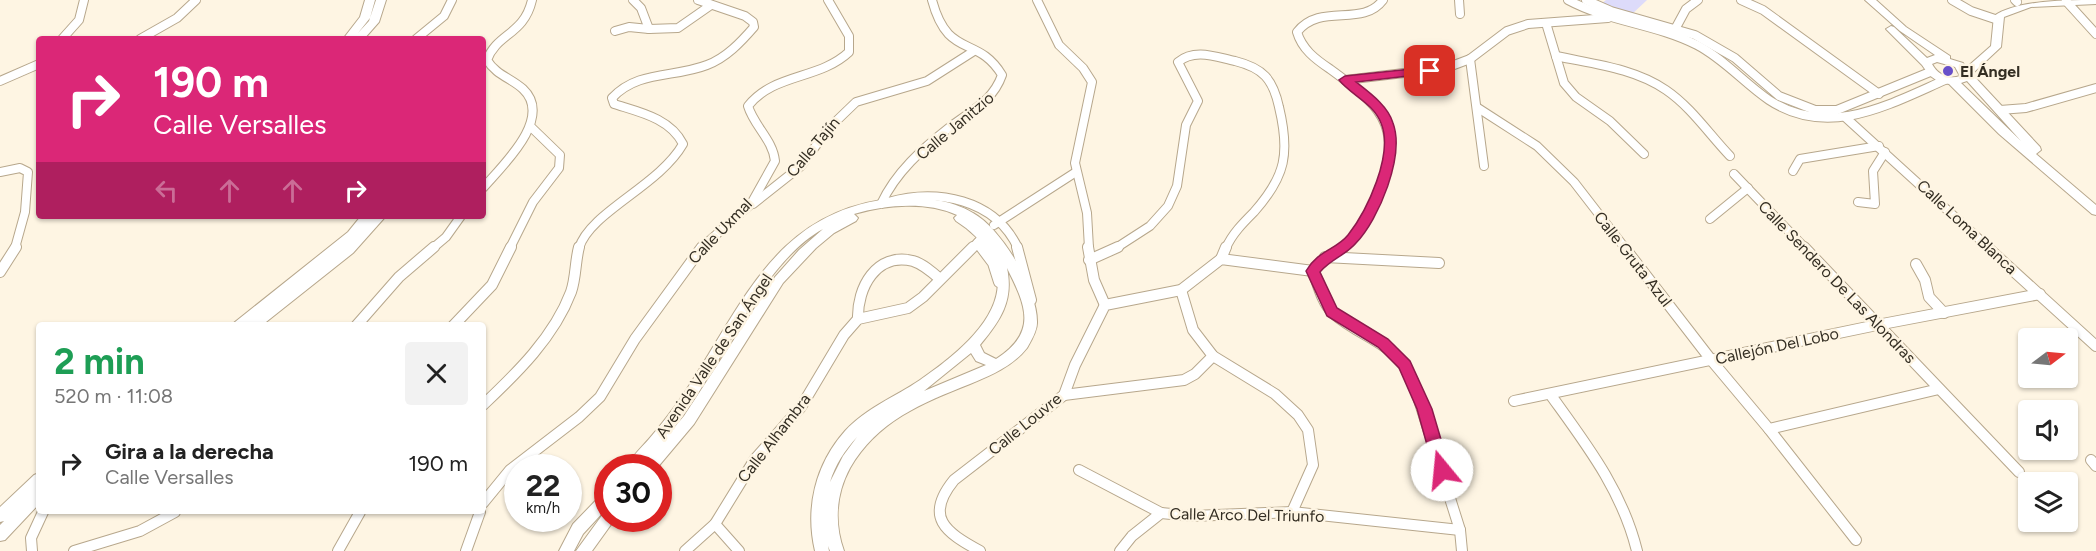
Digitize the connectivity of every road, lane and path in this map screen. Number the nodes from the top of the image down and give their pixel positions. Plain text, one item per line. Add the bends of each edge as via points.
1 (84, 0) edge
2 (196, 0) edge
3 (370, 0) edge
4 (381, 0) edge
5 (452, 0) edge
6 (532, 0) edge
7 (633, 0) edge
8 (698, 0) edge
9 (828, 0) edge
10 (932, 0) edge
11 (1037, 0) edge
12 (1383, 0) edge
13 (1459, 0) edge
14 (1568, 0) edge
15 (1586, 0) edge
16 (1698, 0) edge
17 (1741, 0) edge
18 (1860, 0) edge
19 (1870, 0) edge
20 (1952, 0) edge
21 (2016, 1) edge
22 (2066, 1) edge
23 (2096, 1) edge
24 (711, 5) junction
25 (1460, 14) dead end
26 (1622, 15) junction
27 (1609, 18) junction
28 (1998, 20) junction
29 (1546, 23) junction
30 (649, 30) junction
31 (615, 31) dead end
32 (1674, 31) junction
33 (2096, 34) edge
34 (65, 36) edge
35 (145, 36) edge
36 (351, 36) edge
37 (361, 36) edge
38 (420, 36) edge
39 (974, 51) junction
40 (1556, 56) junction
41 (1470, 59) junction
42 (1981, 59) junction
43 (36, 62) edge
44 (1952, 62) junction
45 (36, 65) edge
46 (30, 67) junction
47 (1928, 68) junction
48 (1966, 73) junction
49 (1345, 80) junction
50 (1949, 80) junction
51 (0, 81) edge
52 (2096, 88) edge
53 (1879, 94) junction
54 (1974, 103) junction
55 (1478, 108) junction
56 (1837, 110) junction
57 (2000, 110) junction
58 (1847, 119) junction
59 (2008, 119) junction
60 (531, 127) junction
61 (2023, 148) junction
62 (1882, 149) junction
63 (1644, 154) dead end
64 (1730, 156) dead end
65 (1484, 166) dead end
66 (1793, 171) dead end
67 (0, 172) edge
68 (1076, 172) junction
69 (1734, 174) dead end
70 (2067, 177) junction
71 (486, 184) edge
72 (1748, 188) junction
73 (2096, 201) edge
74 (1858, 202) dead end
75 (752, 204) junction
76 (882, 204) junction
77 (2096, 209) edge
78 (365, 219) edge
79 (377, 219) edge
80 (1710, 219) dead end
81 (454, 221) edge
82 (998, 223) junction
83 (1324, 257) junction
84 (1221, 259) junction
85 (1089, 260) junction
86 (1439, 263) dead end
87 (1916, 264) dead end
88 (1313, 271) junction
89 (0, 272) edge
90 (940, 279) junction
91 (1181, 290) junction
92 (2040, 294) junction
93 (1106, 305) junction
94 (996, 313) junction
95 (1944, 313) junction
96 (740, 314) junction
97 (1032, 318) junction
98 (858, 319) junction
99 (754, 320) junction
100 (242, 322) edge
101 (257, 322) edge
102 (360, 322) edge
103 (457, 322) edge
104 (1877, 325) junction
105 (732, 326) junction
106 (745, 332) junction
107 (973, 344) junction
108 (2096, 346) edge
109 (1213, 356) junction
110 (1712, 361) junction
111 (998, 365) junction
112 (1939, 389) junction
113 (1550, 394) junction
114 (1064, 395) junction
115 (1514, 401) dead end
116 (486, 402) edge
117 (1769, 429) junction
118 (645, 454) edge
119 (661, 454) edge
120 (1079, 470) dead end
121 (2019, 472) dead end
122 (36, 482) edge
123 (36, 497) edge
124 (486, 499) edge
125 (594, 512) edge
126 (1293, 512) junction
127 (1161, 513) junction
128 (42, 514) edge
129 (171, 514) edge
130 (359, 514) edge
131 (479, 514) edge
132 (0, 516) edge
133 (715, 524) junction
134 (1460, 530) junction
135 (597, 532) edge
136 (0, 535) edge
137 (1856, 540) dead end
138 (32, 551) edge
139 (74, 551) edge
140 (338, 551) edge
141 (466, 551) edge
142 (566, 551) edge
143 (583, 551) edge
144 (685, 551) edge
145 (738, 551) edge
146 (822, 551) edge
147 (837, 551) edge
148 (980, 551) edge
149 (1120, 551) edge
150 (1462, 551) edge
151 (1637, 551) edge

1 - 34 street via 79,20
2 - 35 street via 177,18
3 - 36 street via 366,18
4 - 37 street via 374,22
5 - 38 street via 444,16
6 - 60 street via 525,21 490,51 487,60 534,99 536,112
7 - 30 street via 644,14
8 - 24 street
9 - 75 street, Calle Uxmal via 849,36 849,52 829,68 766,87 748,106 755,125 775,155
10 - 39 street, Calle Janitzio via 947,38
11 - 68 street via 1059,45 1092,82 1075,152
12 - 49 street via 1371,11 1317,17 1298,29 1296,37 1301,45
13 - 25 street
14 - 27 street
15 - 26 street
16 - 32 street via 1686,9
17 - 53 street via 1763,10
18 - 47 street
19 - 44 street
20 - 28 street
21 - 22 street
21 - 28 street
22 - 23 street
22 - 33 street
24 - 30 street via 678,28
24 - 116 street via 745,16 754,27 713,62 640,79 612,98 614,104 663,122 681,136 683,144 661,171 582,238 571,292 554,328
26 - 27 street
26 - 32 street
27 - 29 street
27 - 32 street
28 - 42 street via 1996,47
29 - 40 street
29 - 41 street via 1507,31
30 - 31 street via 629,27
32 - 56 street via 1725,51 1790,102 1815,110
32 - 58 street via 1720,58 1766,98 1787,110 1818,120
39 - 75 street, Calle Tajín via 927,81 856,102 828,128 797,171
39 - 76 street, Calle Janitzio via 998,67 1002,75 997,90 910,164 891,183
40 - 63 street via 1569,90 1610,121
40 - 64 street via 1655,83 1675,98
41 - 49 street via 1430,71
41 - 55 street
42 - 44 street
42 - 48 street
43 - 46 street
44 - 47 street via 1936,58
44 - 48 street
45 - 46 street
46 - 51 street
47 - 50 street
47 - 53 street
48 - 50 street via 1961,81
48 - 57 street
49 - 83 street via 1371,100 1387,122 1389,162 1372,207 1351,240
50 - 54 street
50 - 58 street
52 - 57 street via 2026,108
53 - 56 street
54 - 59 street
54 - 61 street
55 - 65 street
55 - 110 street, Calle Gruta Azul via 1536,146 1565,172
56 - 58 street, Calle Loma Blanca
57 - 59 street
58 - 62 street, Calle Loma Blanca
59 - 70 street
60 - 71 street
60 - 103 street via 560,155 559,168 533,202 492,285
61 - 70 street
61 - 77 street
62 - 66 street via 1800,159
62 - 74 street via 1873,171 1875,204
62 - 92 street, Calle Loma Blanca
67 - 89 street via 20,168 28,171 23,226 12,258
68 - 82 street
68 - 85 street via 1087,213
69 - 72 street, Calle Sendero De Las Alondras
70 - 73 street
70 - 77 street
72 - 80 street
72 - 104 street, Calle Sendero De Las Alondras
75 - 124 street, Calle Uxmal via 706,242 688,264 592,405 510,470
76 - 82 street via 925,195 969,204
76 - 96 street, Avenida Valle de San Ángel via 816,226 773,269
76 - 97 street, Avenida Valle de San Ángel via 917,202 948,206 984,225 1011,264
78 - 100 street via 352,235
79 - 101 street via 349,250
81 - 102 street via 446,237 399,277
82 - 97 street via 1022,260
83 - 86 street
83 - 88 street
84 - 85 street via 1231,239 1268,196 1283,167 1286,148 1270,76 1253,65 1202,55 1178,62 1198,101 1186,125 1172,199 1144,230 1118,248
84 - 88 street
84 - 91 street
85 - 93 street
87 - 95 street via 1929,297
88 - 134 street via 1332,312 1383,343 1405,365 1424,409
90 - 94 street via 979,241 998,276
90 - 98 street via 908,308
90 - 98 street via 913,262 894,261 880,266 860,292
91 - 93 street
91 - 109 street via 1193,330
92 - 95 street, Callejón Del Lobo
92 - 108 street, Calle Loma Blanca
93 - 114 street, Calle Louvre
94 - 99 street, Avenida Valle de San Ángel via 1006,289 1005,280 998,258 982,235 959,218 904,209 853,218 823,234 795,259
94 - 107 street, Avenida Valle de San Ángel
95 - 104 street, Callejón Del Lobo
96 - 99 street
96 - 105 street, Avenida Valle de San Ángel
97 - 111 street via 1020,346
98 - 133 street, Calle Alhambra via 844,334 801,407 755,459
99 - 106 street, Avenida Valle de San Ángel
104 - 110 street, Callejón Del Lobo
104 - 112 street, Calle Sendero De Las Alondras
105 - 106 street
105 - 118 street, Avenida Valle de San Ángel via 673,421
106 - 119 street, Avenida Valle de San Ángel via 689,420
107 - 111 street via 980,357
107 - 146 street, Avenida Valle de San Ángel via 934,377 885,406 849,436 826,470 820,488 816,522
109 - 114 street via 1195,375 1184,380
109 - 126 street via 1275,394 1308,430 1313,465
110 - 113 street, Callejón Del Lobo
110 - 117 street, Calle Gruta Azul
111 - 147 street via 907,404 876,424 862,439 833,491 830,524
112 - 117 street
112 - 121 street, Calle Sendero De Las Alondras
113 - 115 street, Callejón Del Lobo
113 - 151 street via 1613,483 1632,524
114 - 148 street, Calle Louvre via 942,492 937,503 944,527 959,541
117 - 137 street, Calle Gruta Azul
120 - 127 street
122 - 132 street
123 - 136 street
125 - 142 street via 578,529
126 - 127 street, Calle Arco Del Triunfo via 1192,516
126 - 134 street, Calle Arco Del Triunfo
127 - 149 street, Calle Arco Del Triunfo
128 - 138 street via 31,538
129 - 139 street via 140,531
130 - 140 street
131 - 141 street
133 - 144 street, Calle Alhambra
133 - 145 street
134 - 150 street
135 - 143 street

